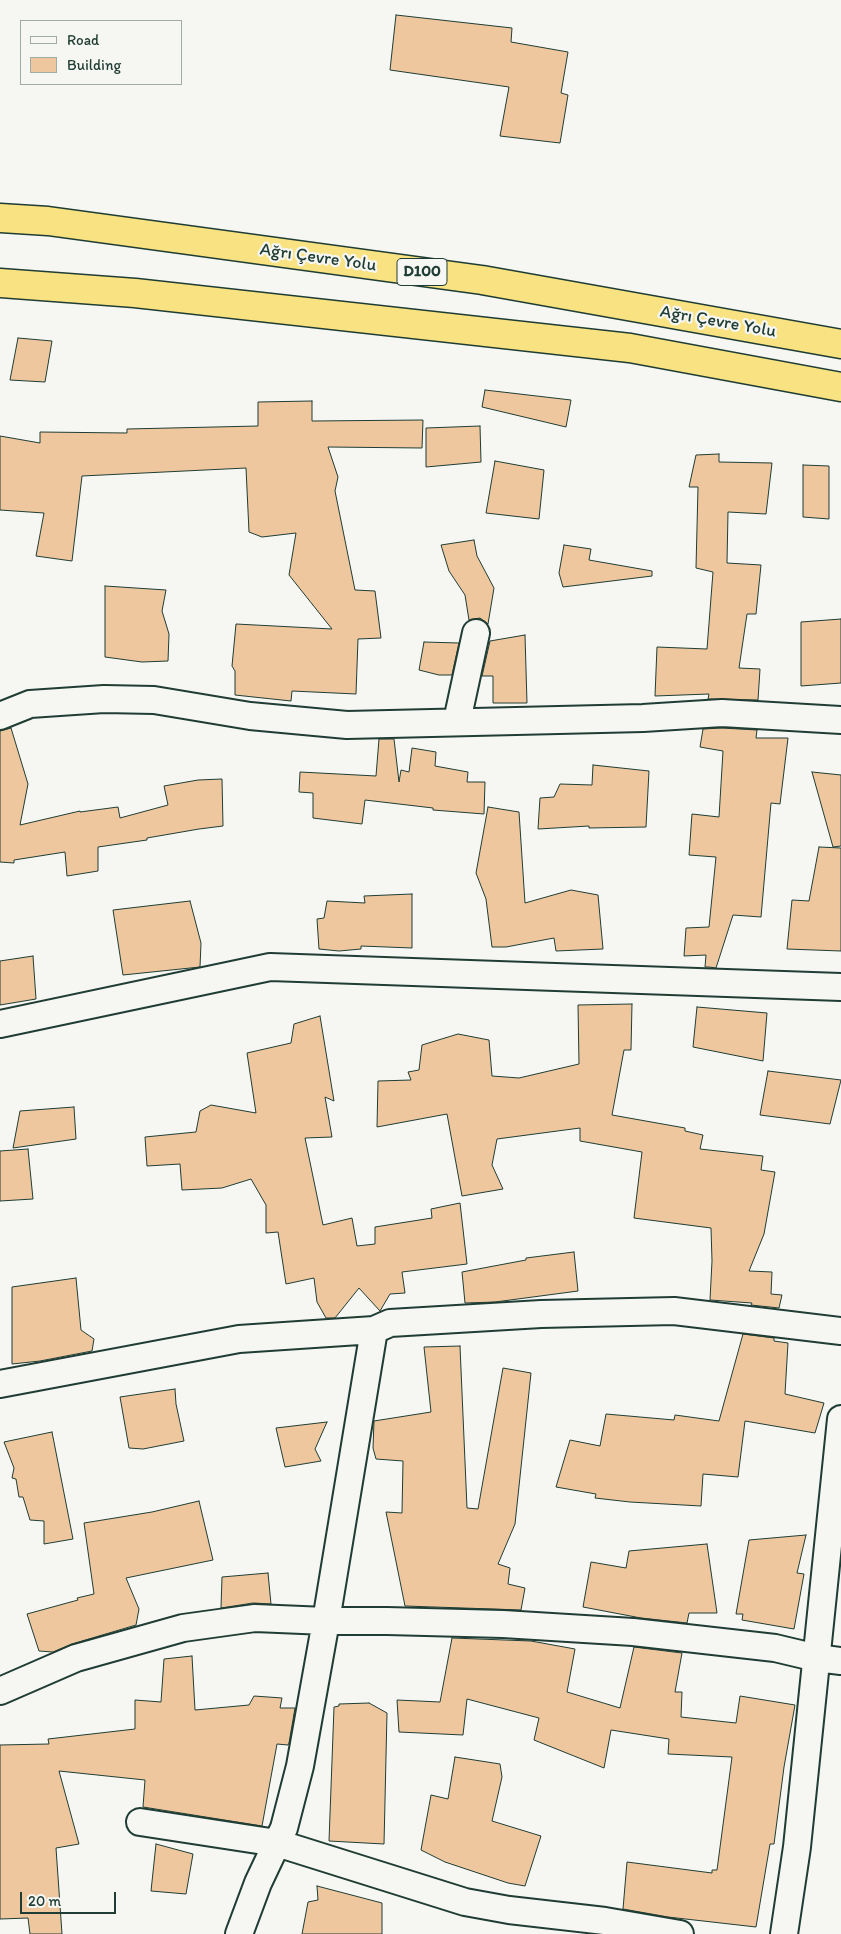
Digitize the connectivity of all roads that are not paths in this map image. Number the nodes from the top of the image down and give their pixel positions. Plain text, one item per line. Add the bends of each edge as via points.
1 (0, 218) edge
2 (0, 283) edge
3 (841, 344) edge
4 (841, 388) edge
5 (476, 633) dead end
6 (0, 716) edge
7 (841, 720) edge
8 (457, 721) junction
9 (841, 987) edge
10 (0, 1024) edge
11 (374, 1330) junction
12 (841, 1331) edge
13 (0, 1384) edge
14 (841, 1419) edge
15 (326, 1622) junction
16 (829, 1659) edge
17 (0, 1691) edge
18 (140, 1822) dead end
19 (277, 1843) junction
20 (239, 1934) edge
21 (680, 1934) edge
22 (784, 1934) edge

1 - 3 highway, Ağrı Çevre Yolu / D100 via 48,220 482,280
2 - 4 highway via 136,293 630,348
5 - 8 street
6 - 8 street via 30,704 124,699 347,725
7 - 8 street via 722,713 643,718
9 - 10 street via 270,966
11 - 12 street via 390,1323 541,1314 674,1311
11 - 13 street via 239,1339
11 - 15 street
14 - 16 street
15 - 16 street via 503,1624 633,1632 775,1648
15 - 17 street via 255,1618 183,1628 76,1658
15 - 19 street via 300,1766
16 - 22 street
18 - 19 street
19 - 20 street
19 - 21 street via 465,1902

